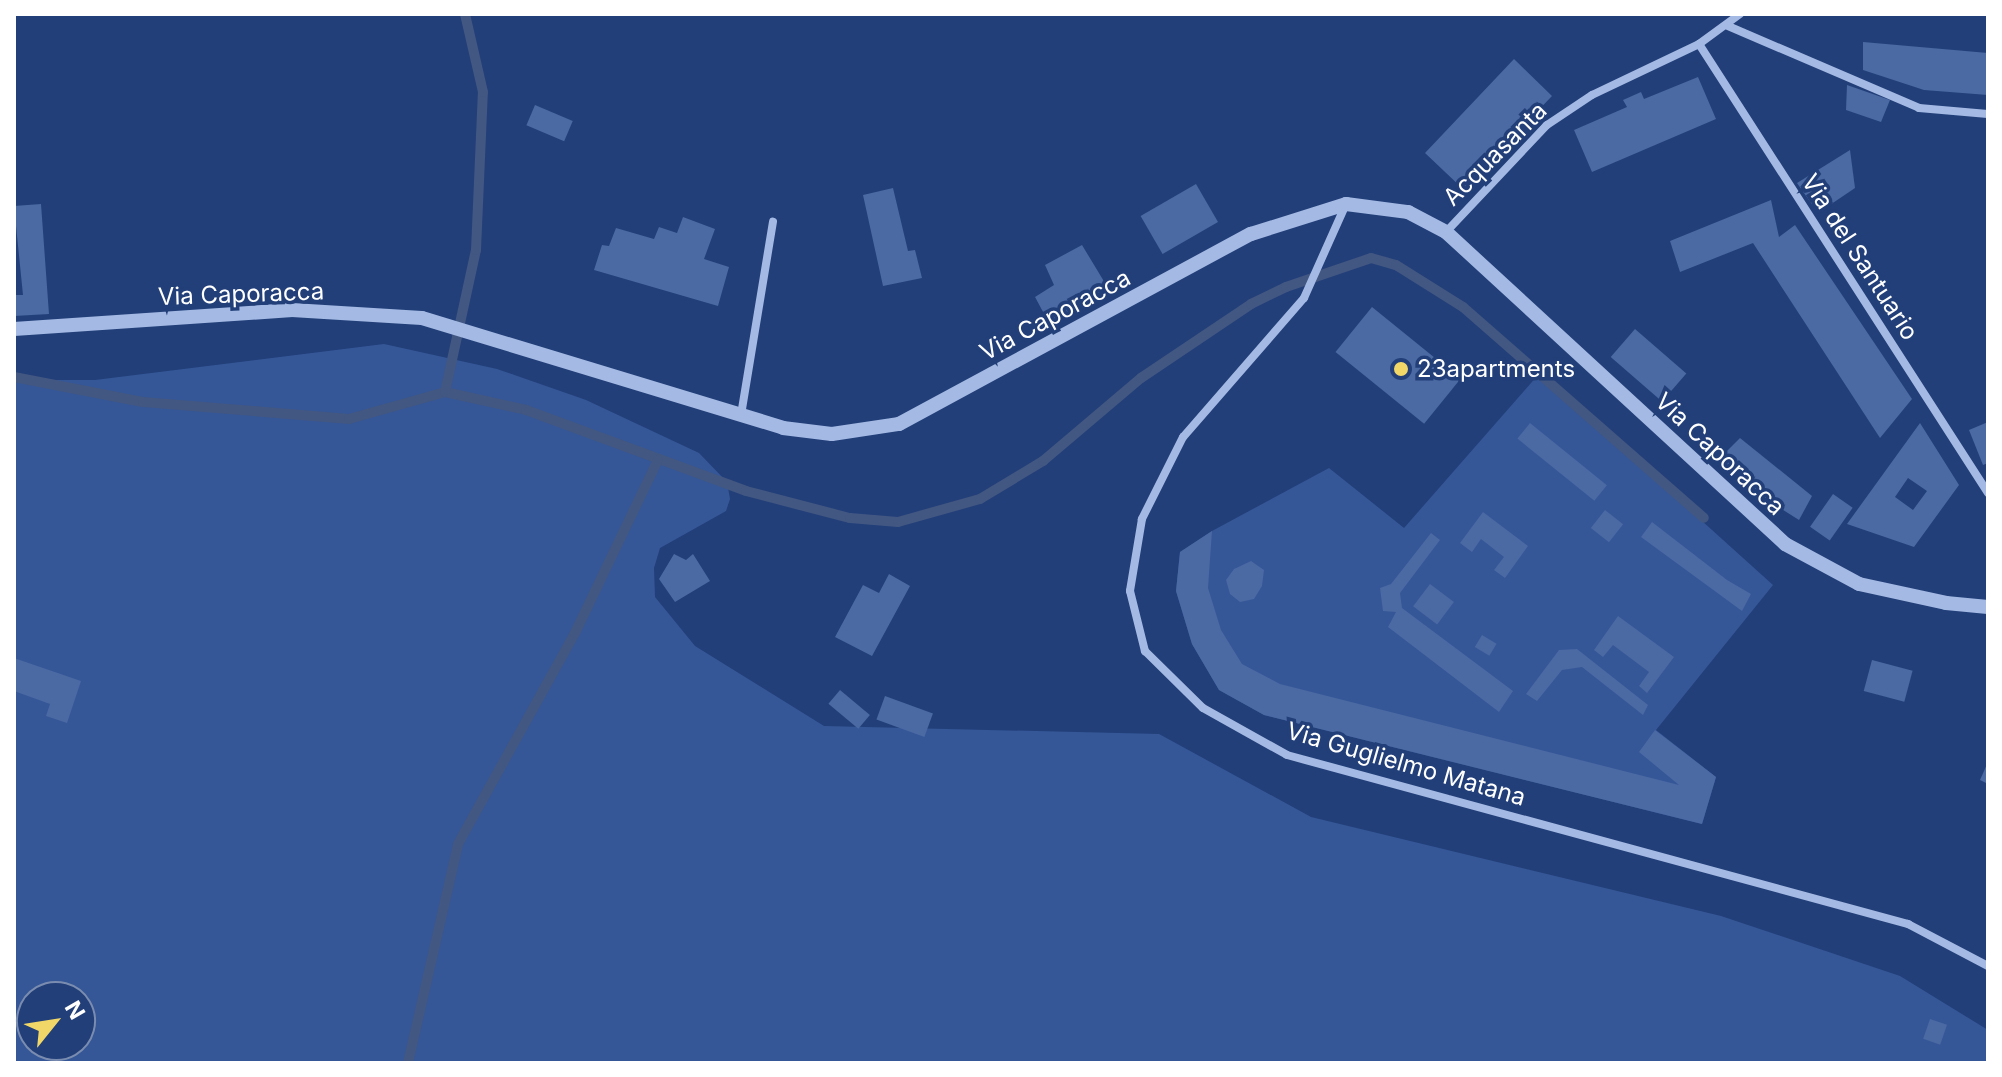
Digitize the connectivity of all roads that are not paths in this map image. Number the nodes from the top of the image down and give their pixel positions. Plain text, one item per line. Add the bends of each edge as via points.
1 (1740, 14) edge
2 (1728, 26) junction
3 (1699, 44) junction
4 (1988, 114) edge
5 (1346, 204) junction
6 (773, 222) dead end
7 (1446, 232) junction
8 (14, 329) edge
9 (741, 415) junction
10 (1988, 493) edge
11 (1988, 607) edge
12 (1988, 966) edge

1 - 2 street, Acquasanta
2 - 3 street, Acquasanta
2 - 4 street via 1919,108
3 - 7 street, Acquasanta via 1592,95 1547,125
3 - 10 street, Via del Santuario
5 - 7 street, Via Caporacca via 1408,212
5 - 9 street, Via Caporacca via 1251,234 899,424 832,434 783,428
5 - 12 street, Via Guglielmo Matana via 1304,298 1183,437 1142,519 1130,591 1145,651 1203,708 1287,755 1908,924
6 - 9 street
7 - 11 street, Via Caporacca via 1785,544 1859,584
8 - 9 street, Via Caporacca via 292,310 422,318

